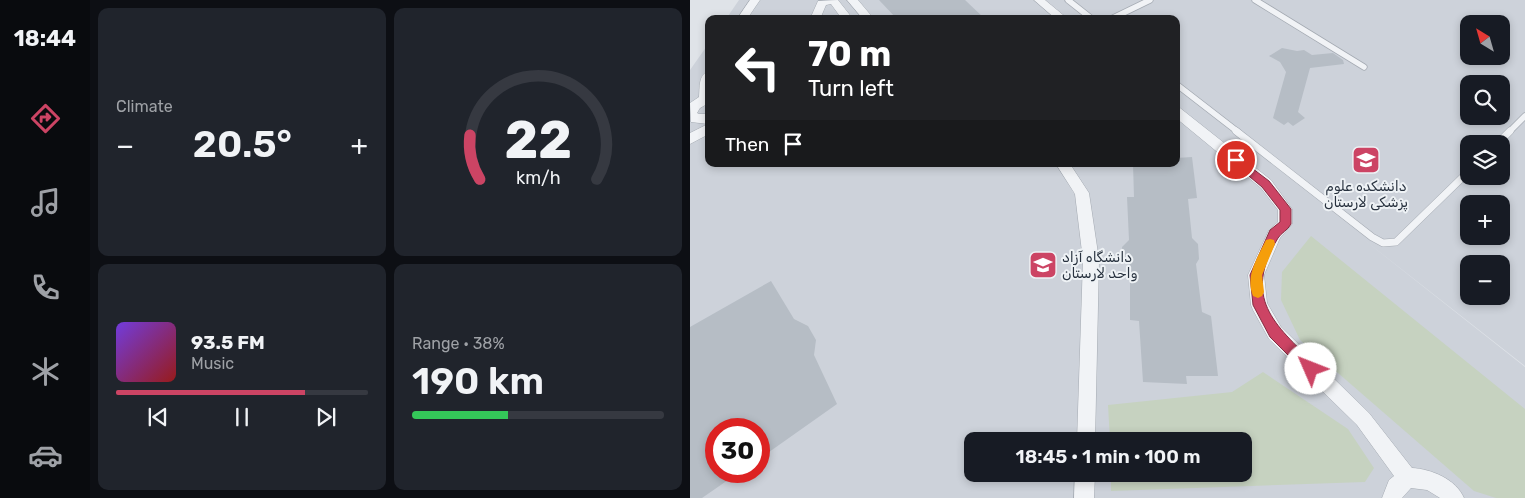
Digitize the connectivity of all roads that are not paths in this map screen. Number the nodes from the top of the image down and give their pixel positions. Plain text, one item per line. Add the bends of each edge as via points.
1 (755, 0) edge
2 (832, 0) edge
3 (852, 0) edge
4 (1039, 0) edge
5 (1068, 0) edge
6 (1150, 0) edge
7 (1255, 0) edge
8 (745, 15) edge
9 (816, 15) edge
10 (845, 15) edge
11 (865, 15) edge
12 (1058, 15) edge
13 (1087, 15) edge
14 (1120, 15) edge
15 (1364, 67) dead end
16 (1180, 87) edge
17 (705, 101) edge
18 (1180, 114) edge
19 (1525, 116) edge
20 (692, 117) edge
21 (705, 119) edge
22 (705, 130) edge
23 (1506, 135) edge
24 (690, 139) edge
25 (1065, 167) edge
26 (1460, 180) edge
27 (1086, 432) edge
28 (1408, 479) junction
29 (1085, 482) edge
30 (1084, 498) edge
31 (1392, 498) edge
32 (1454, 498) edge

1 - 8 street
2 - 9 street via 822,3
2 - 10 street
3 - 11 street
4 - 12 street
5 - 13 lane
6 - 14 lane
7 - 15 lane
16 - 26 lane via 1384,244 1396,242
17 - 20 street
18 - 28 street via 1266,184 1285,209 1285,224 1274,234 1256,275 1259,305 1275,333 1363,419
19 - 23 lane
20 - 21 street
22 - 24 street
25 - 27 street via 1082,193 1091,260
28 - 31 street via 1399,484
28 - 32 street via 1430,480
29 - 30 street

